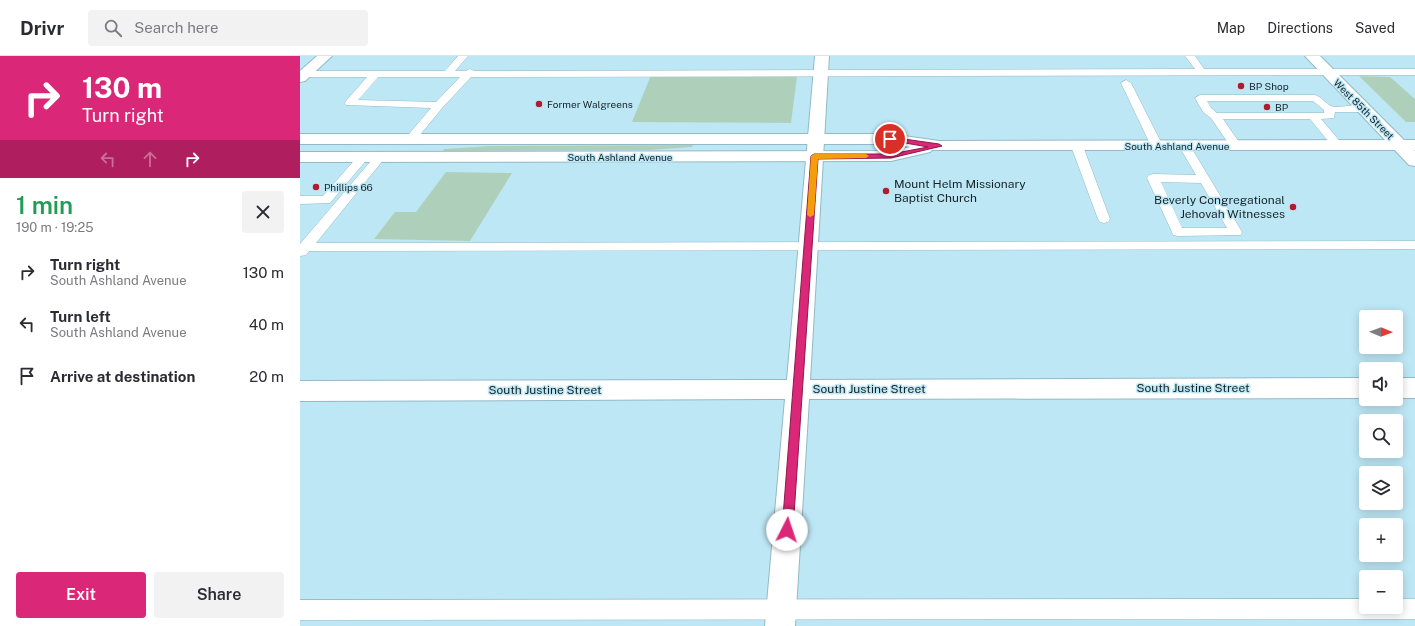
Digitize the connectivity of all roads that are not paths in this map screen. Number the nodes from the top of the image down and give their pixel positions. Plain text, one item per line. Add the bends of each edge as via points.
1 (325, 56) edge
2 (462, 56) edge
3 (1190, 56) edge
4 (1312, 56) edge
5 (821, 64) edge
6 (449, 72) junction
7 (470, 72) junction
8 (1202, 72) junction
9 (1328, 72) junction
10 (1415, 72) edge
11 (376, 73) junction
12 (303, 76) edge
13 (1126, 83) dead end
14 (439, 105) junction
15 (1329, 109) junction
16 (1364, 109) junction
17 (1215, 116) junction
18 (1313, 116) junction
19 (300, 139) edge
20 (410, 140) junction
21 (1337, 145) junction
22 (1407, 145) edge
23 (1077, 146) junction
24 (1157, 146) junction
25 (1185, 146) junction
26 (1235, 146) junction
27 (815, 148) junction
28 (372, 157) junction
29 (300, 158) edge
30 (1415, 161) edge
31 (1205, 179) junction
32 (300, 200) edge
33 (1104, 219) dead end
34 (1415, 245) edge
35 (808, 246) junction
36 (302, 250) edge
37 (1359, 388) edge
38 (1403, 388) edge
39 (1415, 388) edge
40 (798, 390) junction
41 (300, 391) edge
42 (1415, 609) edge
43 (300, 610) edge
44 (781, 618) edge

1 - 12 main road
2 - 6 lane
3 - 8 lane
4 - 9 main road, West 85th Street
5 - 7 lane
5 - 8 lane
5 - 27 main road
6 - 7 lane
6 - 11 lane
7 - 14 lane
8 - 9 lane
9 - 10 lane
9 - 16 main road, West 85th Street
11 - 12 lane
11 - 14 lane via 350,103
13 - 24 lane
14 - 20 lane
15 - 16 lane
15 - 17 lane via 1315,98 1200,98 1206,110
15 - 18 lane via 1330,116
16 - 22 main road, West 85th Street
17 - 18 lane
17 - 26 lane
18 - 21 lane
19 - 20 main road, South Ashland Avenue
20 - 27 main road, South Ashland Avenue
21 - 22 main road, South Ashland Avenue
21 - 26 main road, South Ashland Avenue
22 - 30 main road, West 85th Street
23 - 24 main road, South Ashland Avenue
23 - 27 main road, South Ashland Avenue via 939,146 891,156
23 - 33 lane
24 - 25 main road, South Ashland Avenue
25 - 26 main road, South Ashland Avenue
25 - 31 lane
27 - 28 main road, South Ashland Avenue
27 - 35 main road
28 - 29 main road, South Ashland Avenue
28 - 32 lane via 326,200
28 - 36 lane
31 - 31 lane via 1221,206 1236,232 1178,232 1153,178
34 - 35 lane
35 - 36 lane
35 - 40 main road
37 - 40 main road, South Justine Street
38 - 39 main road
40 - 41 main road, South Justine Street
40 - 44 main road
42 - 44 lane
43 - 44 lane

